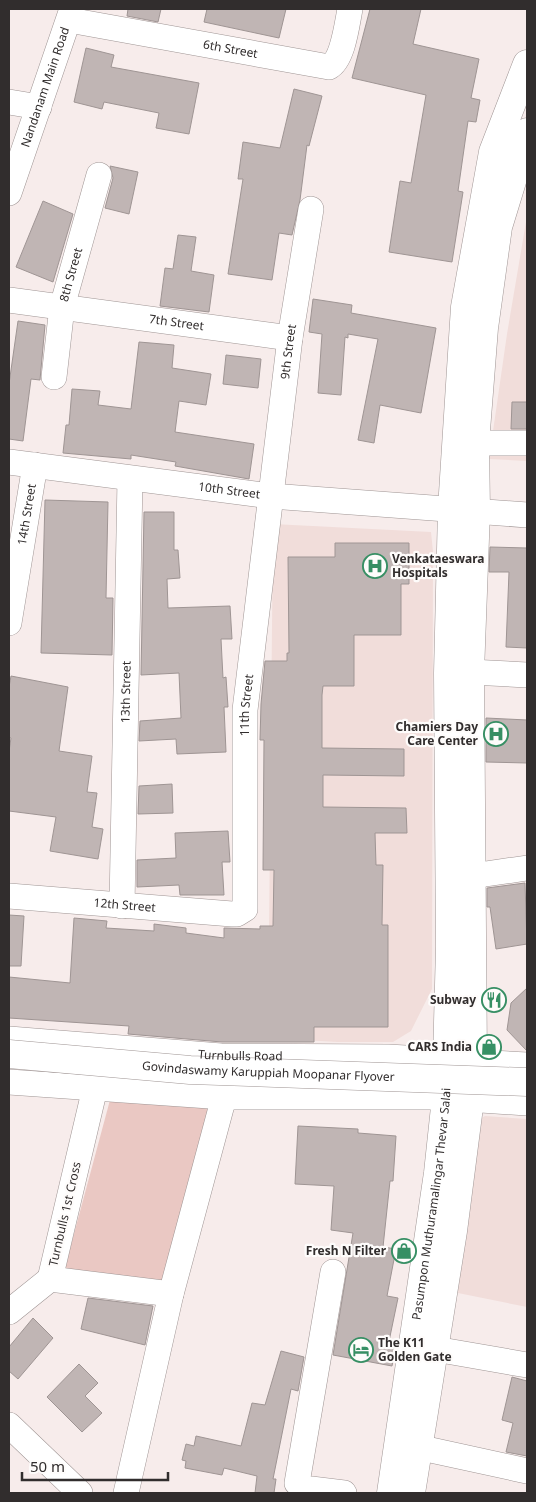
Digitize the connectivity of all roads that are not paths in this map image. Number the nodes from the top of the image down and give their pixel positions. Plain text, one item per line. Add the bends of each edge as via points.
1 (350, 9) edge
2 (70, 14) edge
3 (527, 64) edge
4 (9, 102) edge
5 (39, 107) junction
6 (527, 132) edge
7 (99, 175) dead end
8 (9, 193) edge
9 (311, 209) dead end
10 (9, 300) edge
11 (62, 307) junction
12 (290, 338) junction
13 (54, 377) dead end
14 (476, 443) junction
15 (527, 443) edge
16 (9, 462) edge
17 (35, 465) junction
18 (130, 479) junction
19 (271, 496) junction
20 (464, 510) junction
21 (527, 515) edge
22 (9, 623) edge
23 (470, 672) junction
24 (527, 675) edge
25 (527, 868) edge
26 (472, 876) junction
27 (9, 896) edge
28 (122, 906) junction
29 (241, 912) joint
30 (9, 1039) edge
31 (9, 1054) edge
32 (460, 1062) junction
33 (527, 1065) edge
34 (9, 1082) edge
35 (527, 1082) edge
36 (95, 1088) junction
37 (224, 1097) junction
38 (458, 1098) junction
39 (527, 1103) edge
40 (333, 1272) dead end
41 (50, 1279) junction
42 (171, 1294) junction
43 (9, 1312) edge
44 (435, 1349) junction
45 (527, 1365) edge
46 (9, 1424) edge
47 (417, 1447) junction
48 (527, 1471) edge
49 (80, 1493) edge
50 (126, 1493) edge
51 (344, 1493) edge
52 (391, 1493) edge
53 (411, 1493) edge

1 - 2 street, 6th Street via 338,57 329,67
2 - 5 street, Nandanam Main Road
3 - 20 main road via 493,152 465,306
4 - 5 street
5 - 8 street, Nandanam Main Road
6 - 14 main road via 498,227 484,328
7 - 11 street, 8th Street
9 - 12 street, 9th Street
10 - 11 street, 7th Street
11 - 12 street, 7th Street
11 - 13 street, 8th Street
12 - 19 street, 9th Street
14 - 15 street
14 - 20 main road
16 - 17 street, 10th Street
17 - 18 street, 10th Street
17 - 22 street, 14th Street
18 - 19 street, 10th Street
18 - 28 street, 13th Street
19 - 20 street, 10th Street
19 - 29 street, 11th Street via 244,710 246,905
20 - 21 street, 10th Street
20 - 23 main road
20 - 32 main road via 448,673 450,948
23 - 24 street
23 - 26 main road
25 - 26 street
26 - 32 main road
27 - 28 street, 12th Street
28 - 29 street, 12th Street
30 - 32 street, Turnbulls Road via 221,1056
31 - 35 main road, Govindaswamy Karuppiah Moopanar Flyover, bridge via 190,1070
32 - 33 street, Turnbulls Road
32 - 38 main road, Pasumpon Muthuramalingar Thevar Salai
32 - 38 street
34 - 36 street
36 - 37 street
36 - 41 street, Turnbulls 1st Cross
37 - 38 street
37 - 42 street
38 - 39 street
38 - 44 main road, Pasumpon Muthuramalingar Thevar Salai
38 - 52 main road, Pasumpon Muthuramalingar Thevar Salai via 438,1173
40 - 51 street via 297,1483 303,1488
41 - 42 street, Turnbulls 1st Cross
41 - 43 street
42 - 50 street
44 - 45 street
44 - 47 main road, Pasumpon Muthuramalingar Thevar Salai
46 - 49 street
47 - 48 street
47 - 53 main road, Pasumpon Muthuramalingar Thevar Salai

